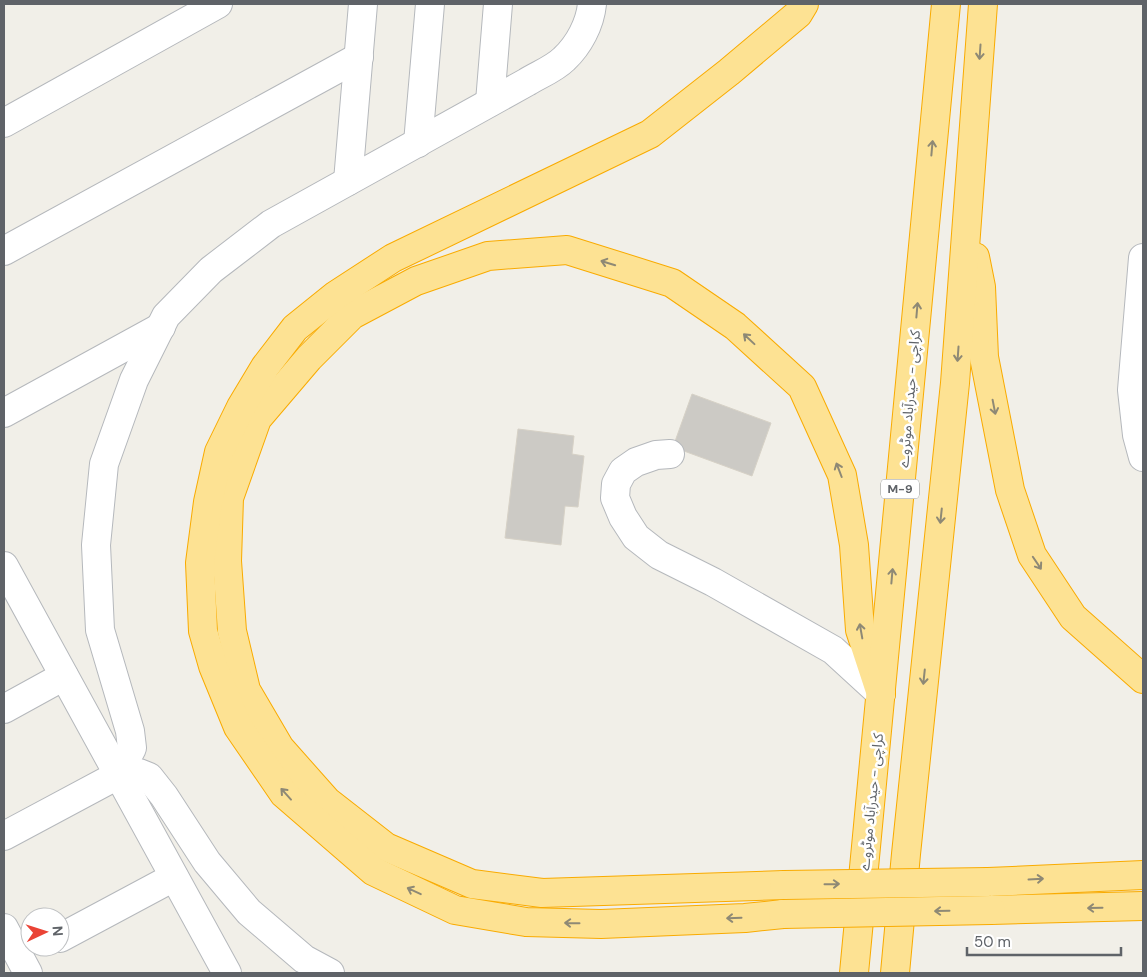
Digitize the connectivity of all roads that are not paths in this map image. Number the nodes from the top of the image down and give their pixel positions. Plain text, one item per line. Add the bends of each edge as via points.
1 (218, 4) edge
2 (430, 4) edge
3 (498, 4) edge
4 (592, 4) edge
5 (804, 4) edge
6 (946, 4) edge
7 (983, 4) edge
8 (360, 8) edge
9 (359, 57) junction
10 (490, 102) junction
11 (4, 123) edge
12 (418, 143) junction
13 (348, 181) junction
14 (968, 221) junction
15 (4, 250) edge
16 (1143, 258) edge
17 (161, 327) junction
18 (4, 413) edge
19 (670, 454) dead end
20 (1143, 457) edge
21 (7, 578) edge
22 (64, 676) junction
23 (1143, 679) edge
24 (881, 694) junction
25 (4, 709) edge
26 (118, 775) junction
27 (4, 836) edge
28 (1143, 876) edge
29 (174, 877) junction
30 (1143, 906) edge
31 (4, 928) edge
32 (70, 933) edge
33 (31, 960) edge
34 (226, 973) edge
35 (330, 973) edge
36 (854, 973) edge
37 (895, 973) edge

1 - 11 street
2 - 12 street
3 - 10 street
4 - 10 street via 582,37 563,60
30 -> 5 highway, bridge via 782,914 601,924 526,922 455,910 373,872 284,794 238,727 213,666 203,631 200,563 219,452 265,366 295,328 336,295 393,258 650,134 798,14
24 -> 6 highway, کراچی - حیدرآباد موٹروے / M-9
7 -> 14 highway
8 - 9 street
9 - 13 street
9 - 15 street
10 - 12 street
12 - 13 street
13 - 17 street via 271,224 211,270 166,316
14 -> 23 highway via 981,287 984,357 1010,490 1032,555 1073,618
14 -> 37 highway via 955,383
16 - 20 street via 1132,390
17 - 18 street
17 - 26 street via 134,380 104,464 96,545 100,630 130,731 132,748
19 - 24 street via 636,462 623,471 616,484 615,498 636,537 659,555 833,650
21 - 22 street
22 - 25 street
22 - 26 street
24 -> 28 highway, bridge via 860,630 854,545 842,475 802,387 735,326 672,283 567,250 488,256 416,281 352,315 256,419 229,498 227,561 232,631 246,690 280,748 327,801 386,847 472,884 542,893
24 - 36 highway, کراچی - حیدرآباد موٹروے / M-9
26 - 27 street
26 - 29 street
26 - 35 street via 138,773 149,777 207,862 249,912 304,959
29 - 32 street
29 - 34 street
31 - 33 street

